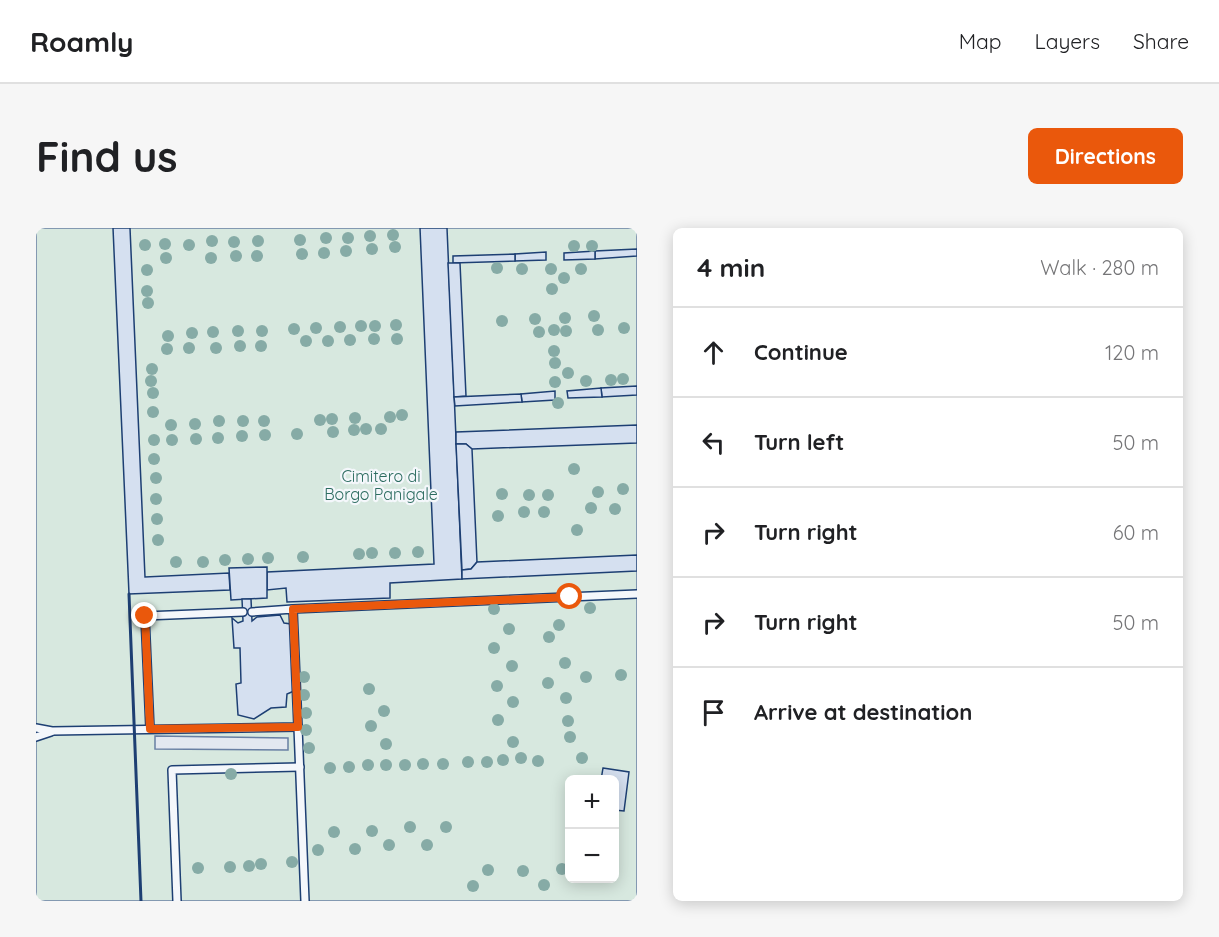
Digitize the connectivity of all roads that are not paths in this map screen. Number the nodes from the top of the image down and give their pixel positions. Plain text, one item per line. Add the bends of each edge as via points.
1 (637, 594) edge
2 (293, 609) junction
3 (243, 612) dead end
4 (252, 612) dead end
5 (298, 727) junction
6 (36, 728) edge
7 (150, 729) junction
8 (52, 731) junction
9 (36, 737) edge
10 (300, 767) junction
11 (177, 901) edge
12 (305, 901) edge

1 - 2 lane
2 - 4 lane
2 - 5 lane
3 - 7 lane via 145,616
5 - 7 lane
5 - 10 lane
6 - 8 lane
7 - 8 lane
8 - 9 lane
10 - 11 lane via 172,770
10 - 12 lane

